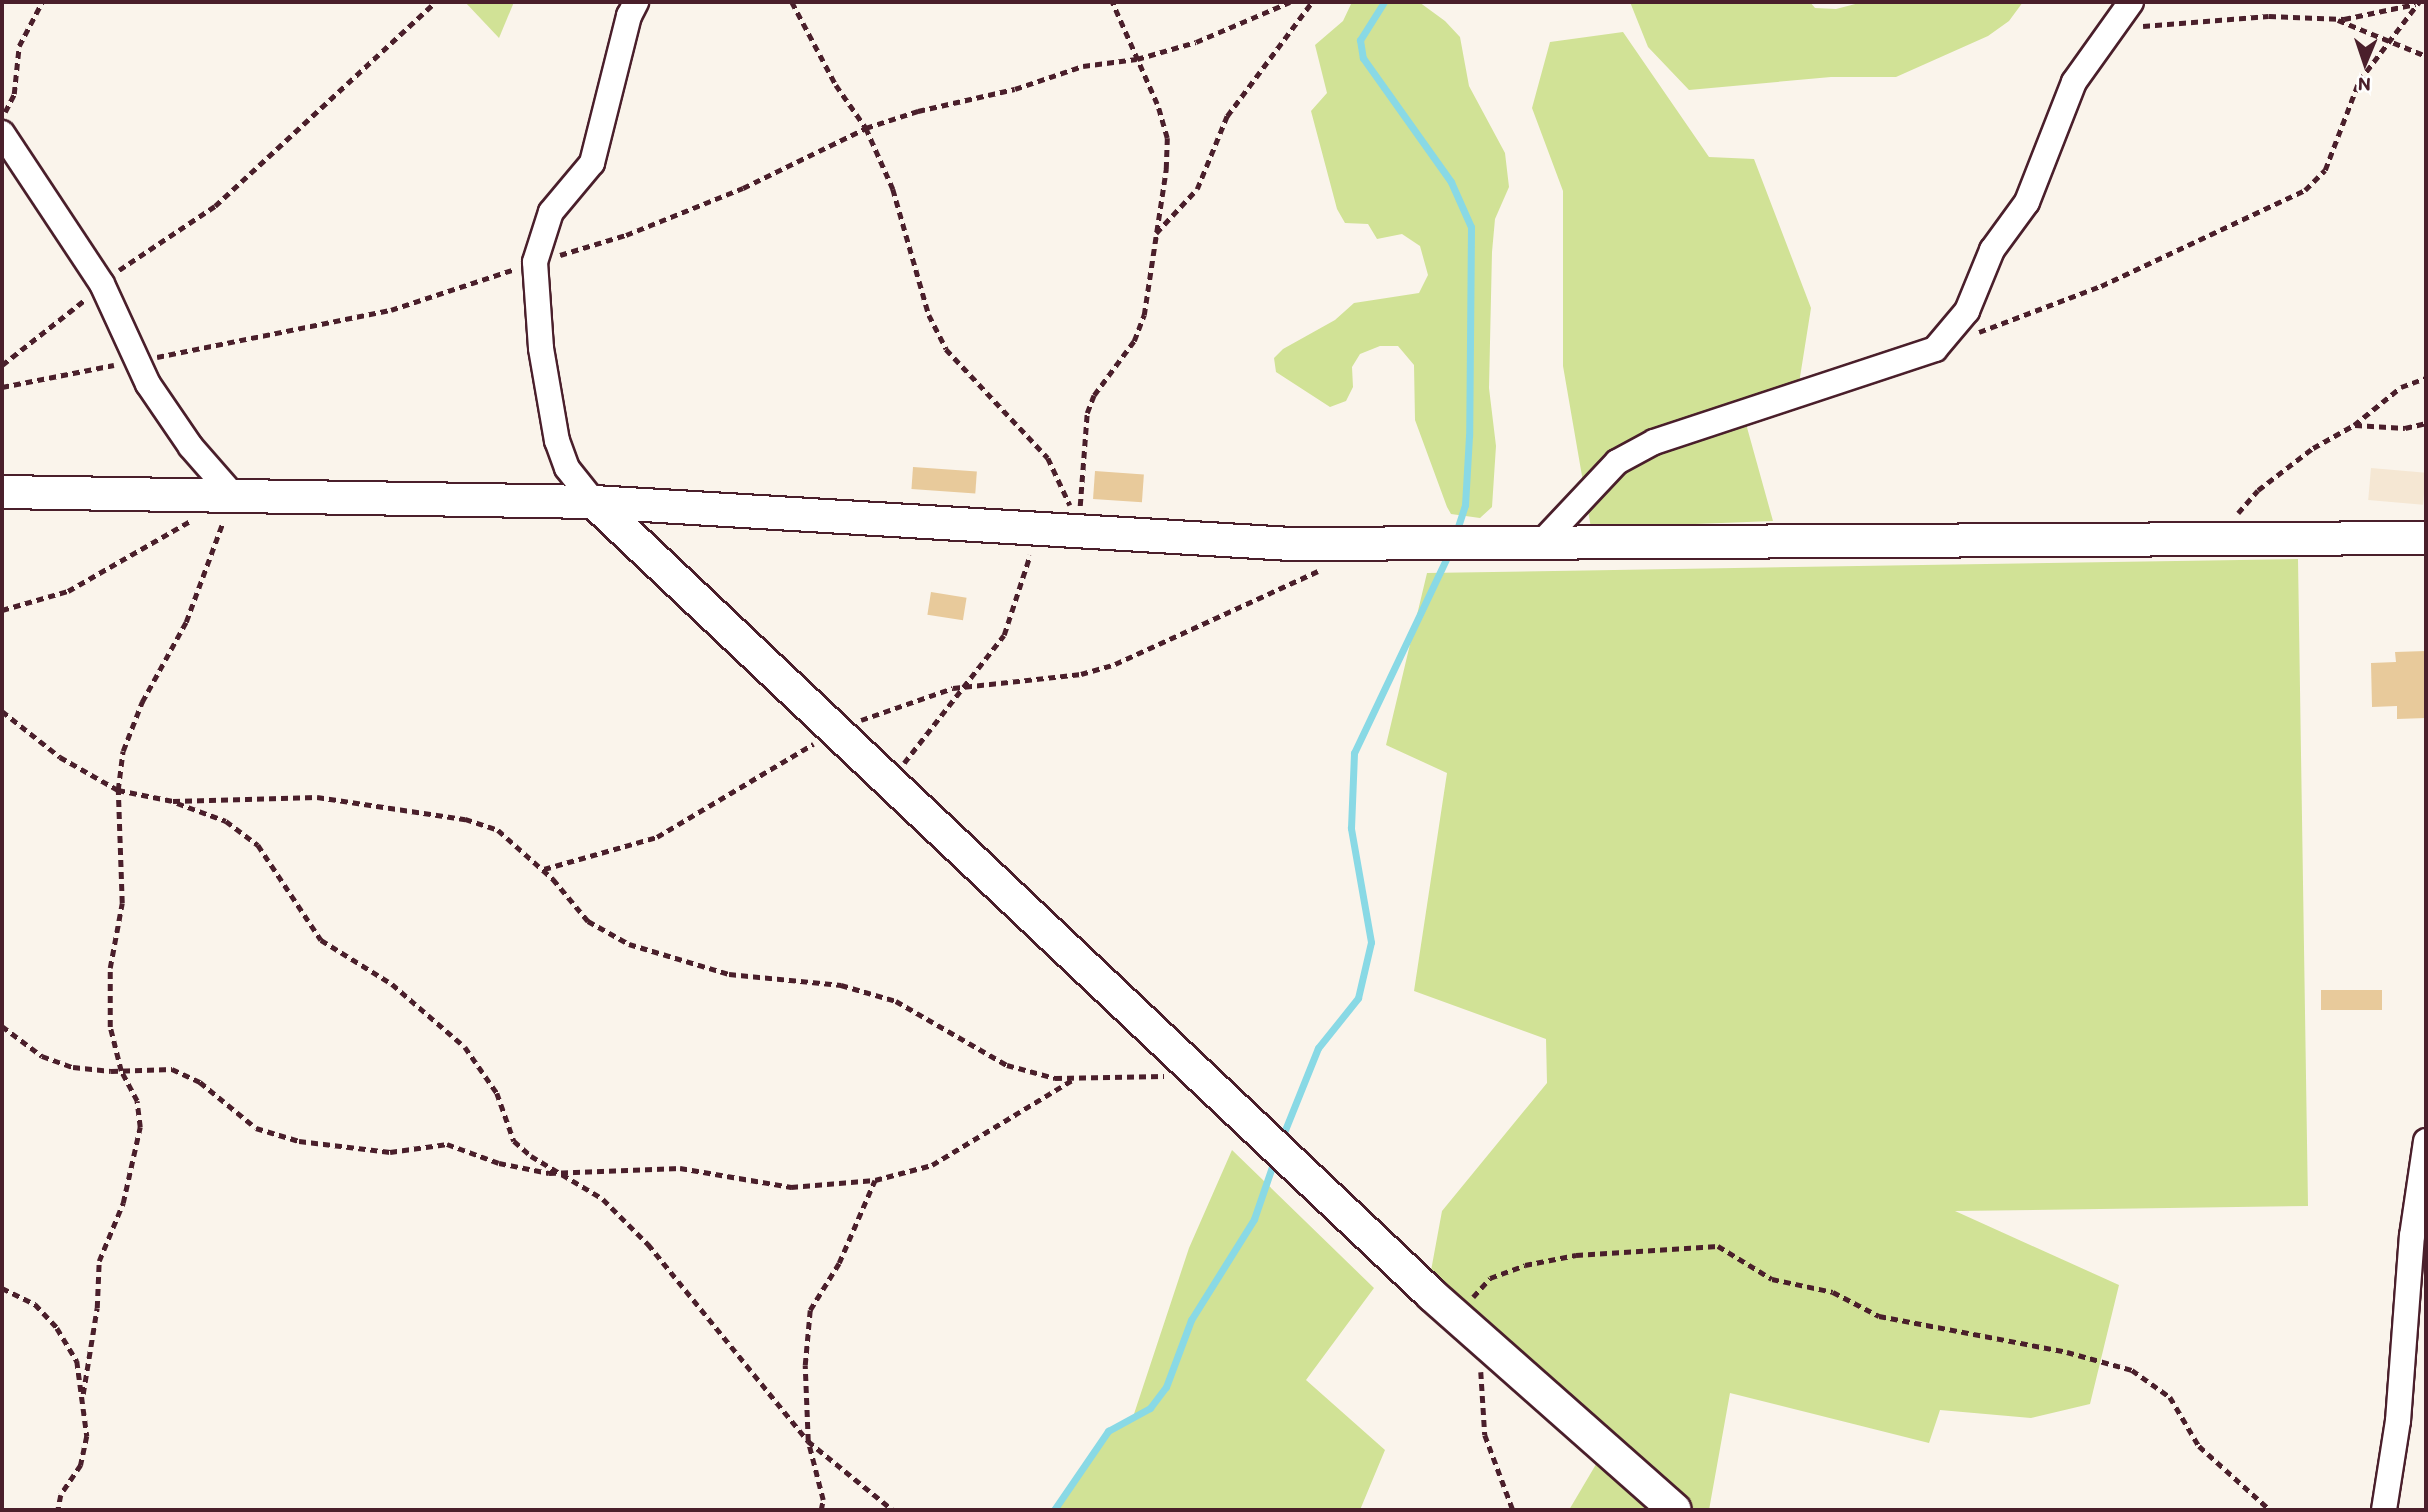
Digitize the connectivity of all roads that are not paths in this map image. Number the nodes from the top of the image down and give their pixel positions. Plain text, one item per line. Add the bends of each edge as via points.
1 (636, 2) edge
2 (2132, 2) edge
3 (2, 134) edge
4 (2, 492) edge
5 (233, 495) junction
6 (594, 502) junction
7 (2426, 538) edge
8 (1540, 544) junction
9 (2426, 1140) edge
10 (1675, 1510) edge
11 (2384, 1510) edge

1 - 6 street via 592,163 551,212 535,262 541,348 557,440 567,468
2 - 8 street via 2074,82 2027,202 1992,250 1966,311 1935,349 1654,442 1617,462
3 - 5 street via 102,284 138,360 191,447
4 - 5 street
5 - 6 street
6 - 8 street via 1291,544
6 - 10 street via 1455,1315
7 - 8 street
9 - 11 street via 2412,1236 2398,1420

